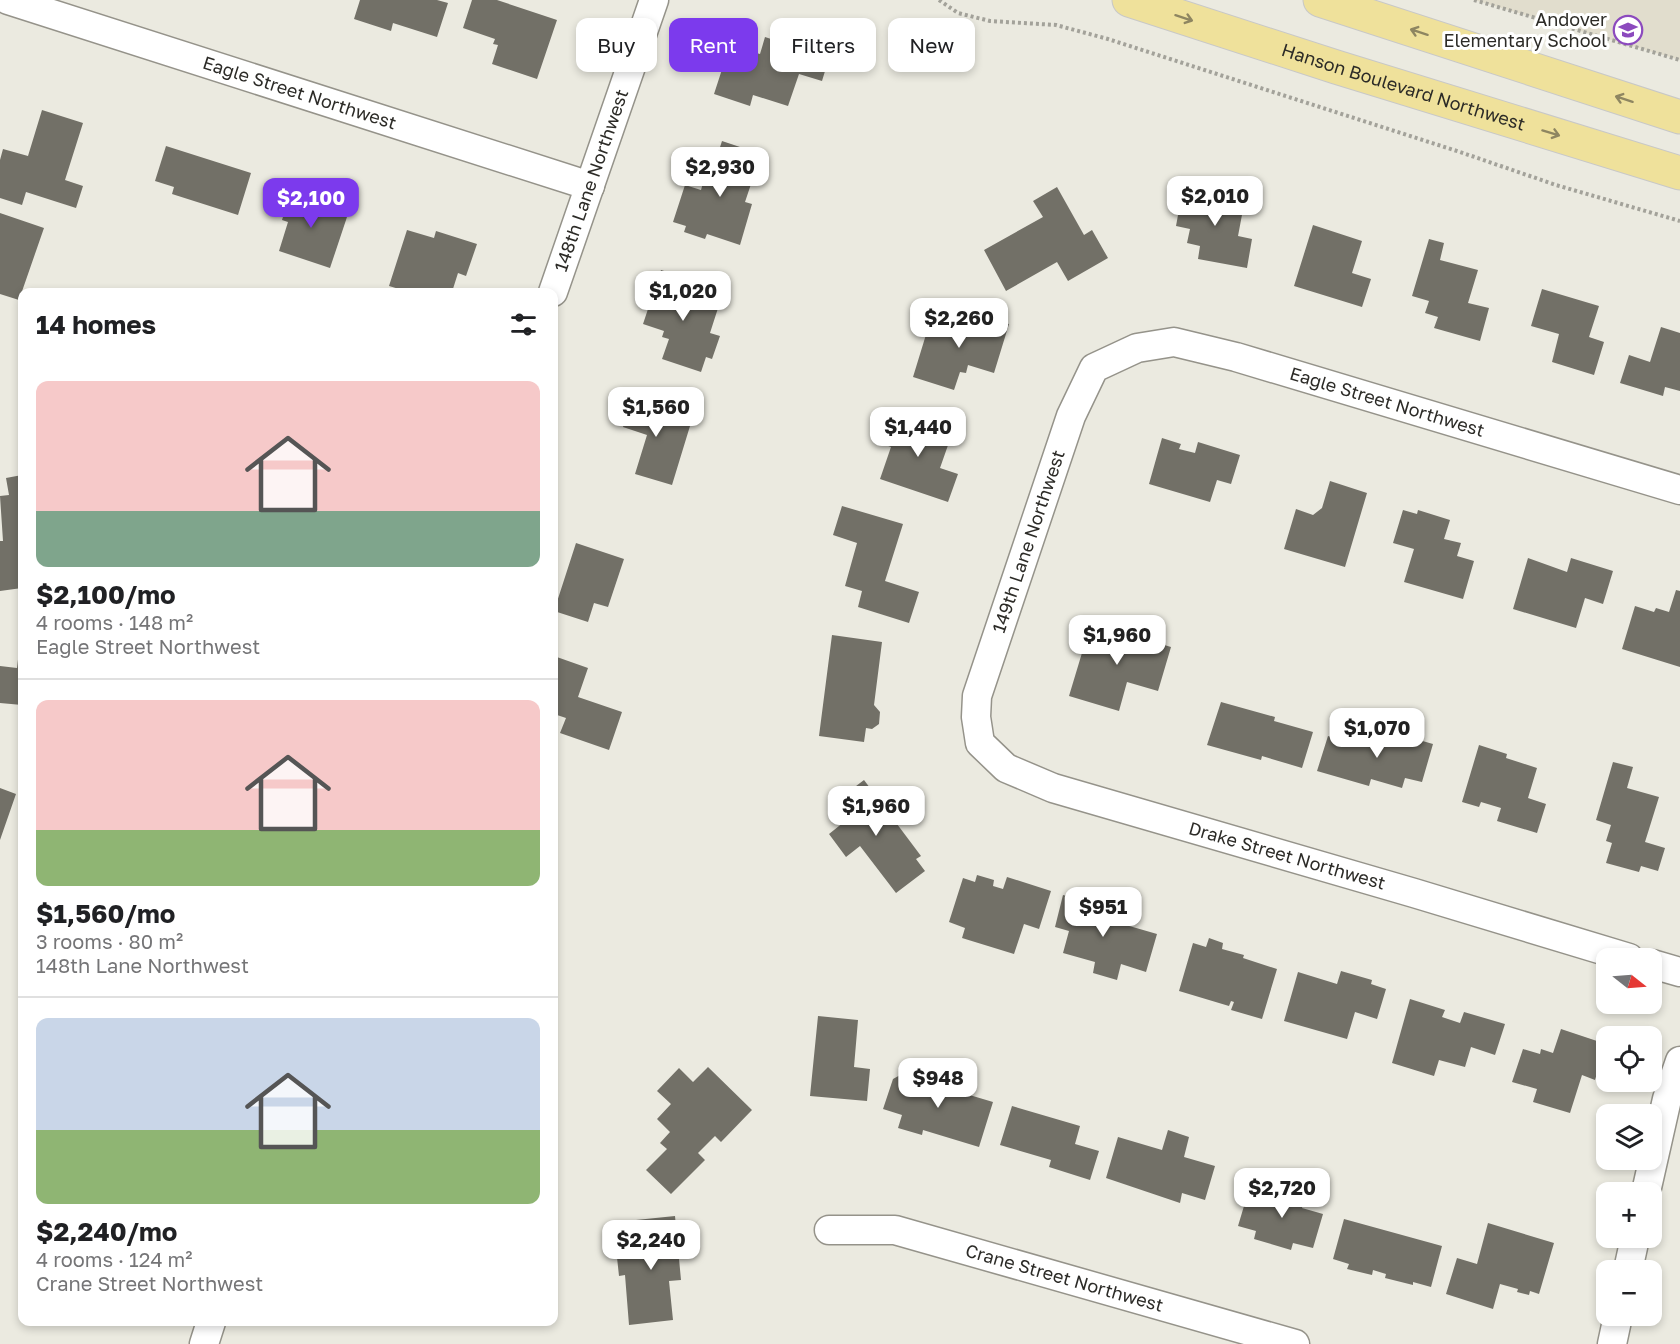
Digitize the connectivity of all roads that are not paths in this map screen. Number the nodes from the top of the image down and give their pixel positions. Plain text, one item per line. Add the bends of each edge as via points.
1 (8, 0) edge
2 (654, 0) edge
3 (1129, 0) edge
4 (1320, 0) edge
5 (1680, 117) edge
6 (1680, 172) edge
7 (590, 186) junction
8 (555, 288) edge
9 (1094, 368) joint
10 (1680, 490) edge
11 (976, 717) joint
12 (1596, 948) edge
13 (1662, 967) edge
14 (1680, 972) edge
15 (1680, 1061) edge
16 (1648, 1182) edge
17 (830, 1230) dead end
18 (210, 1326) edge
19 (1616, 1326) edge
20 (204, 1344) edge
21 (1295, 1344) edge
22 (1611, 1344) edge

1 - 7 street, Eagle Street Northwest
2 - 7 street, 148th Lane Northwest
3 -> 6 main road, Hanson Boulevard Northwest
5 -> 4 main road
7 - 8 street, 148th Lane Northwest
9 - 10 street, Eagle Street Northwest via 1137,348 1174,342 1236,357
9 - 11 street, 149th Lane Northwest via 1071,416 977,696
11 - 12 street, Drake Street Northwest via 980,743 1006,768 1053,788
13 - 14 street
15 - 16 street
17 - 21 street, Crane Street Northwest via 895,1230
18 - 20 street
19 - 22 street

